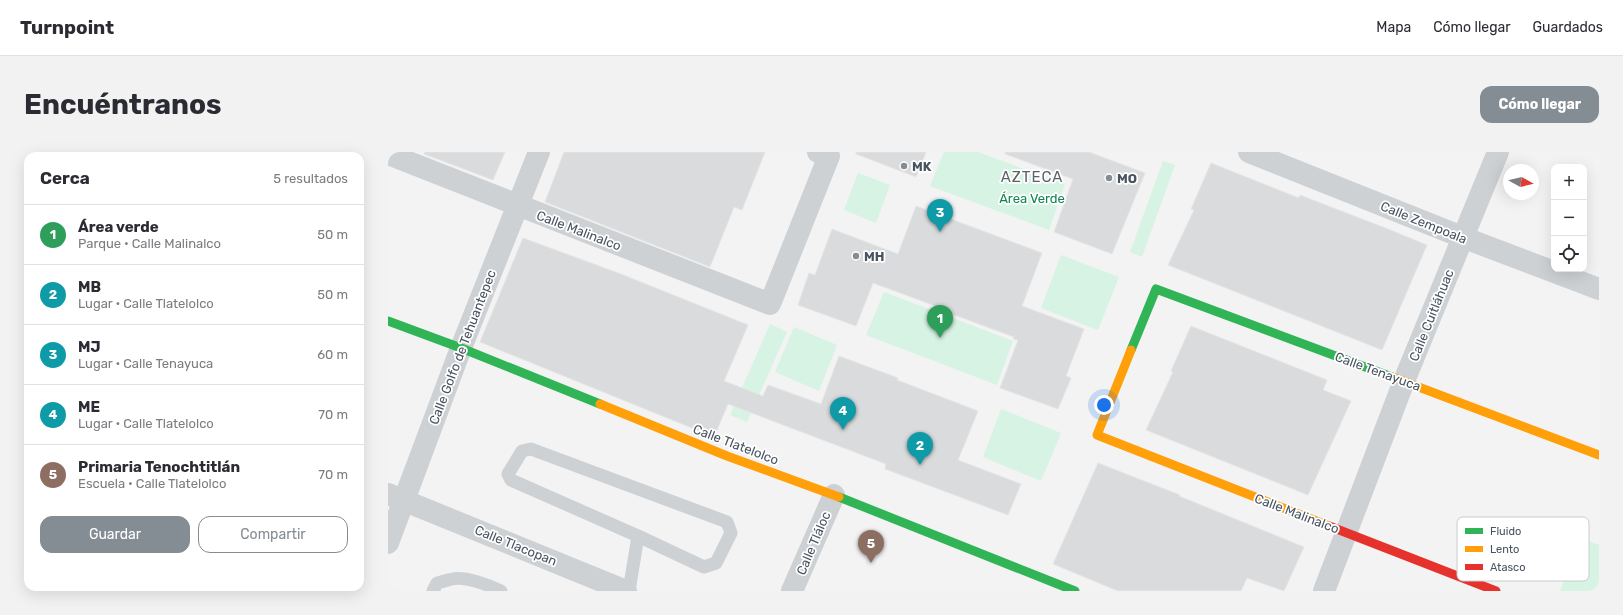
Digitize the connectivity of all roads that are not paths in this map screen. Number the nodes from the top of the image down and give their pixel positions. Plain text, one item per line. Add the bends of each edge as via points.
1 (539, 152) edge
2 (1249, 152) edge
3 (1498, 152) edge
4 (388, 154) edge
5 (823, 154) edge
6 (518, 206) junction
7 (1462, 238) junction
8 (1599, 289) edge
9 (388, 321) edge
10 (461, 348) junction
11 (1404, 381) junction
12 (1097, 435) joint
13 (1599, 455) edge
14 (834, 495) junction
15 (396, 497) edge
16 (1346, 532) junction
17 (638, 536) junction
18 (388, 543) edge
19 (1457, 576) edge
20 (1471, 581) edge
21 (433, 591) edge
22 (501, 591) edge
23 (628, 591) edge
24 (792, 591) edge
25 (1075, 591) edge
26 (1324, 591) edge
27 (1496, 591) edge

1 - 6 street, Calle Golfo de Tehuantepec
2 - 7 street, Calle Zempoala
3 - 7 street, Calle Cuitláhuac
4 - 6 street, Calle Malinalco
5 - 6 street, Calle Malinalco via 770,304
6 - 10 street, Calle Golfo de Tehuantepec
7 - 8 street, Calle Zempoala
7 - 11 street, Calle Cuitláhuac
9 - 10 street, Calle Tlatelolco
10 - 14 street, Calle Tlatelolco via 727,456
10 - 15 street, Calle Golfo de Tehuantepec
11 - 12 street, Calle Tenayuca via 1156,289
11 - 13 street, Calle Tenayuca
11 - 16 street, Calle Cuitláhuac
12 - 16 street, Calle Malinalco
14 - 24 street, Calle Tláloc
14 - 25 street, Calle Tlatelolco
15 - 18 street, Calle Golfo de Tehuantepec
15 - 23 street, Calle Tlacopan
16 - 19 street, Calle Malinalco
16 - 26 street, Calle Cuitláhuac
17 - 17 lane via 704,567 716,564 731,533 727,522 531,449 522,450 508,474 510,480
17 - 23 lane
20 - 27 street, Calle Malinalco
21 - 22 lane via 437,583 453,578 492,586

